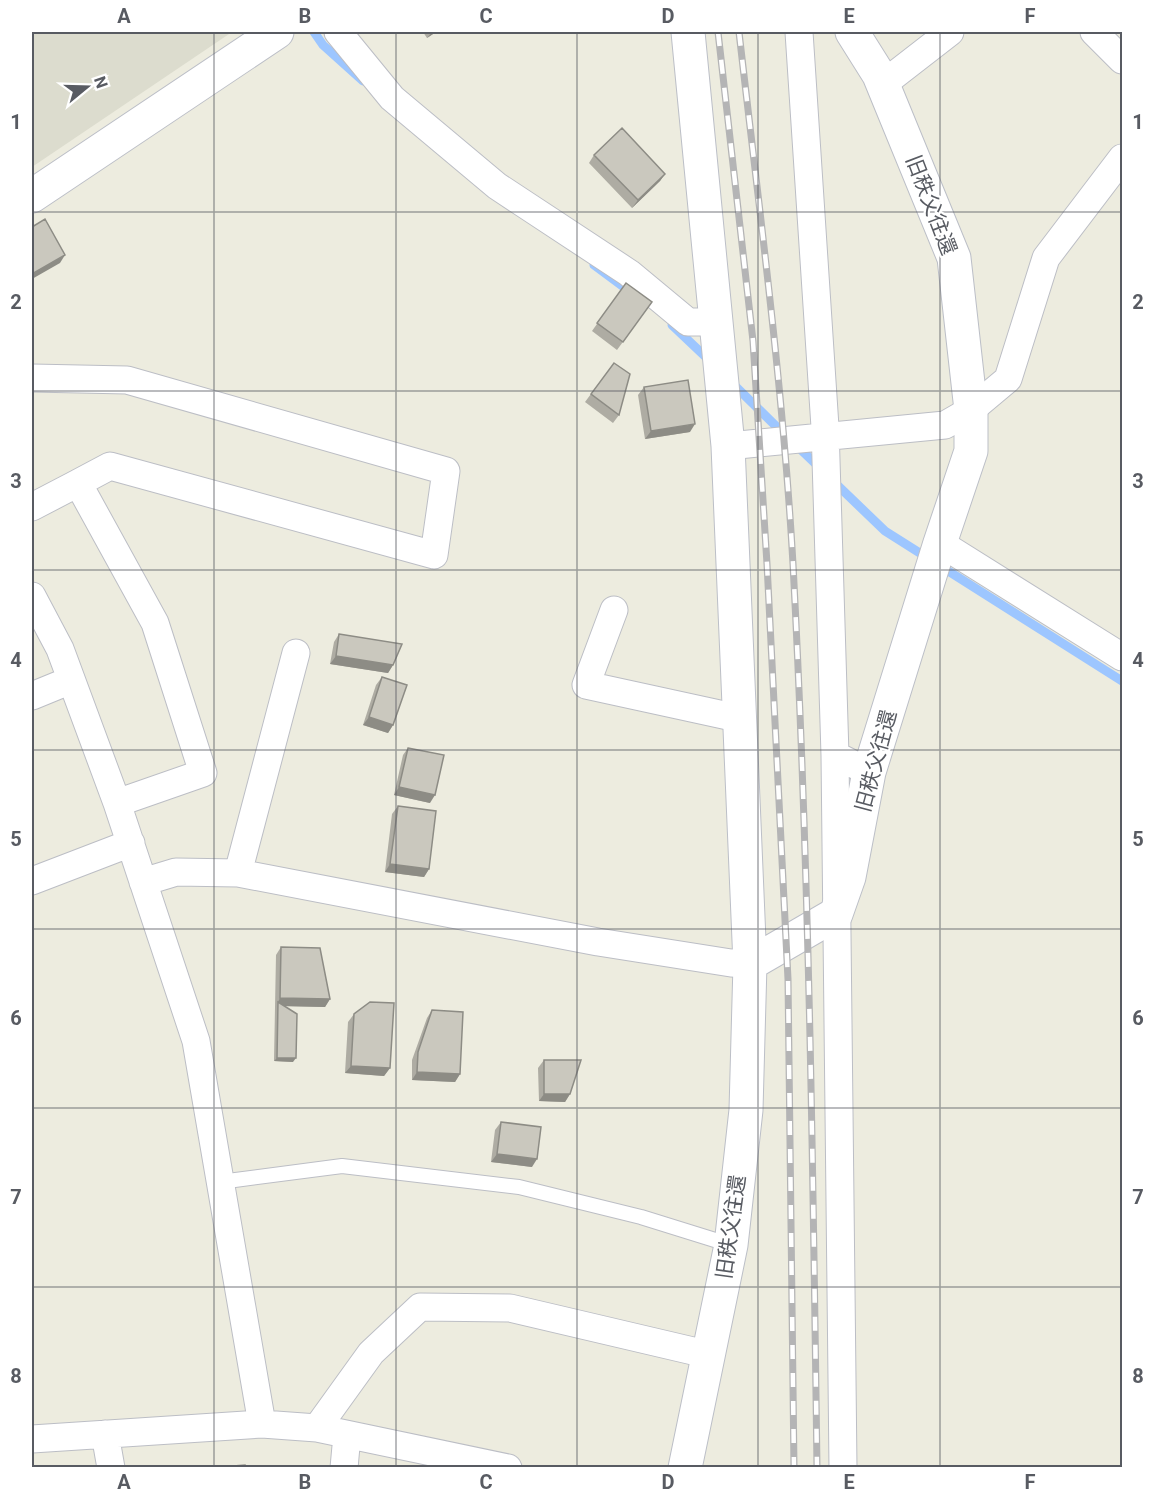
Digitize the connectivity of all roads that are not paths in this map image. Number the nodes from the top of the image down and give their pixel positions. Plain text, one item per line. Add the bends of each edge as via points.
1 (276, 32) edge
2 (338, 32) edge
3 (688, 32) edge
4 (799, 32) edge
5 (852, 32) edge
6 (950, 32) edge
7 (1094, 32) edge
8 (1122, 60) edge
9 (883, 84) junction
10 (1122, 158) edge
11 (32, 196) edge
12 (718, 322) junction
13 (32, 378) edge
14 (971, 410) junction
15 (825, 437) junction
16 (728, 446) junction
17 (78, 483) junction
18 (32, 507) edge
19 (940, 543) junction
20 (32, 596) edge
21 (614, 610) dead end
22 (296, 653) dead end
23 (1122, 657) edge
24 (71, 680) junction
25 (32, 696) edge
26 (742, 719) junction
27 (835, 755) junction
28 (870, 772) junction
29 (117, 803) junction
30 (130, 843) junction
31 (238, 873) junction
32 (32, 881) edge
33 (143, 882) junction
34 (836, 914) junction
35 (750, 964) junction
36 (220, 1182) junction
37 (731, 1245) junction
38 (710, 1355) junction
39 (262, 1424) junction
40 (317, 1428) junction
41 (105, 1434) junction
42 (347, 1435) junction
43 (32, 1439) edge
44 (111, 1467) edge
45 (344, 1467) edge
46 (508, 1467) edge
47 (685, 1467) edge
48 (843, 1467) edge

1 - 11 street
2 - 12 street via 392,98 497,186 629,273 688,322
3 - 12 street, 旧秩父往還
4 - 15 street
5 - 9 street, 旧秩父往還
6 - 9 street
7 - 8 street
9 - 14 street, 旧秩父往還 via 954,258
10 - 14 street via 1046,258 1008,379
12 - 16 street, 旧秩父往還
13 - 17 street via 127,380 446,471 434,555 110,466
14 - 15 street via 945,425
14 - 19 street, 旧秩父往還 via 971,451
15 - 16 street
15 - 27 street
16 - 26 street, 旧秩父往還
17 - 18 street
17 - 29 street via 155,623 202,773
19 - 23 street
19 - 28 street, 旧秩父往還
20 - 24 street via 60,649
21 - 26 street via 586,685
22 - 31 street
24 - 25 street
24 - 29 street
26 - 35 street, 旧秩父往還
27 - 28 street
27 - 34 street
28 - 34 street, 旧秩父往還 via 849,877
29 - 30 street
30 - 32 street
30 - 33 street
31 - 33 street via 176,872
31 - 35 street via 598,942
33 - 36 street via 196,1041
34 - 35 street
34 - 48 street
35 - 37 street, 旧秩父往還 via 746,1110
36 - 37 lane via 342,1166 507,1186 641,1217
36 - 39 street
37 - 38 street, 旧秩父往還
38 - 40 street via 510,1308 420,1307 371,1353
38 - 47 street, 旧秩父往還
39 - 40 street
39 - 41 street
40 - 42 street
41 - 43 street
41 - 44 street
42 - 45 street
42 - 46 street

